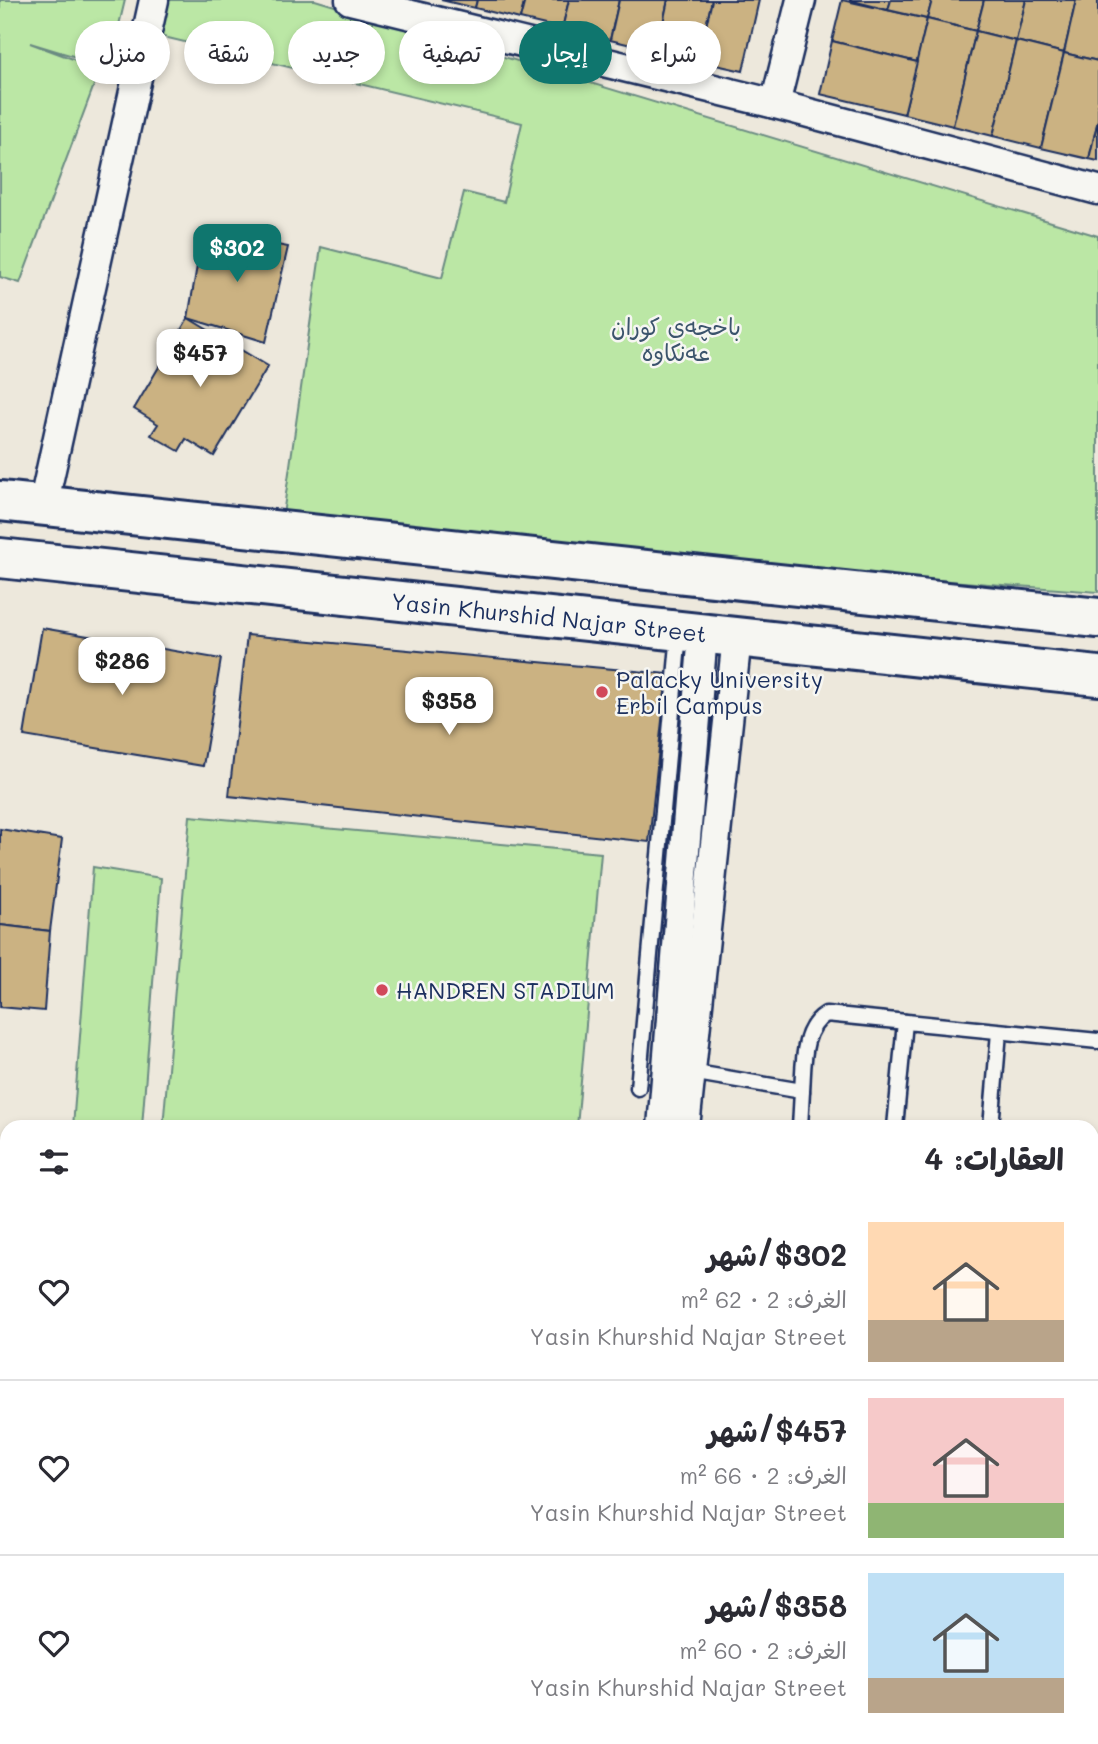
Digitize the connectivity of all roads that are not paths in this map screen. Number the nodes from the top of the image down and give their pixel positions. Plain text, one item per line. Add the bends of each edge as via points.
1 (154, 0) edge
2 (351, 0) edge
3 (801, 0) edge
4 (775, 104) junction
5 (1098, 190) edge
6 (0, 501) edge
7 (43, 506) junction
8 (0, 558) edge
9 (1098, 618) edge
10 (706, 634) junction
11 (1098, 676) edge
12 (905, 1022) junction
13 (999, 1032) junction
14 (1098, 1041) edge
15 (691, 1072) junction
16 (638, 1088) dead end
17 (802, 1091) junction
18 (663, 1120) edge
19 (686, 1120) edge
20 (800, 1120) edge
21 (896, 1120) edge
22 (992, 1120) edge

1 - 7 street
2 - 4 street
3 - 4 street
4 - 5 street
6 - 7 street
7 - 9 street
8 - 10 street, Yasin Khurshid Najar Street
10 - 11 street, Yasin Khurshid Najar Street
10 - 15 street
10 - 16 lane
10 - 18 street
12 - 13 lane
12 - 17 lane via 826,1014 814,1021 806,1044
12 - 21 lane
13 - 14 lane
13 - 22 lane
15 - 17 lane
15 - 19 street
17 - 20 lane

